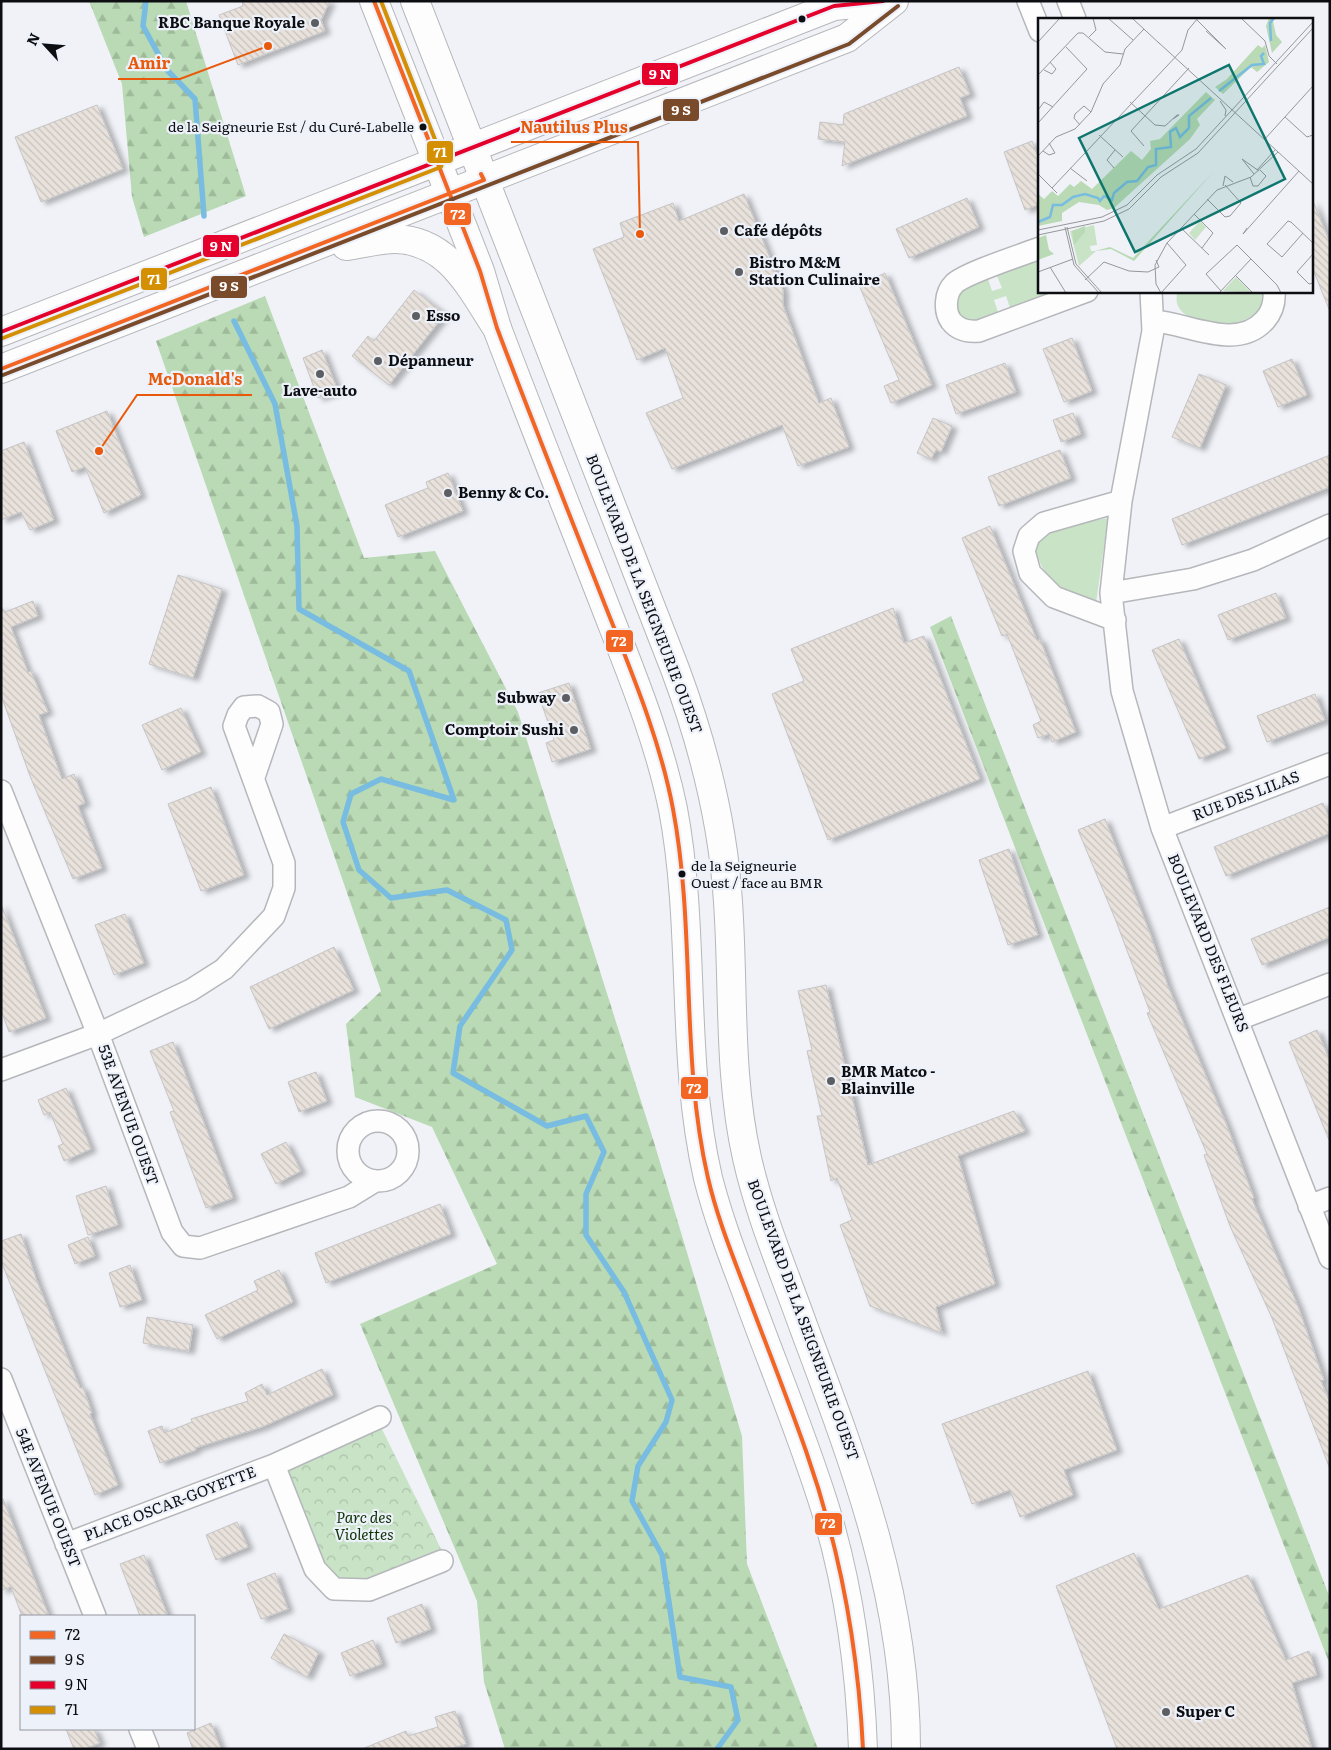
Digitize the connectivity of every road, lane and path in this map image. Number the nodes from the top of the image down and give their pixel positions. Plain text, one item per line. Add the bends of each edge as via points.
1 (374, 1) edge
2 (415, 1) edge
3 (886, 1) edge
4 (894, 1) edge
5 (1028, 1) edge
6 (1068, 1) edge
7 (861, 9) edge
8 (1074, 18) edge
9 (1038, 26) edge
10 (472, 148) junction
11 (437, 162) junction
12 (484, 180) junction
13 (448, 193) junction
14 (1038, 249) edge
15 (297, 252) junction
16 (1084, 292) edge
17 (1151, 292) edge
18 (1274, 292) edge
19 (1154, 321) junction
20 (497, 328) junction
21 (1, 332) edge
22 (1, 369) edge
23 (1121, 501) junction
24 (1330, 525) edge
25 (1111, 593) junction
26 (1115, 620) junction
27 (1330, 764) edge
28 (254, 777) dead end
29 (1, 791) edge
30 (1162, 828) junction
31 (729, 916) junction
32 (687, 920) junction
33 (1330, 984) edge
34 (1238, 1019) junction
35 (98, 1034) junction
36 (1, 1070) edge
37 (375, 1181) dead end
38 (1330, 1198) edge
39 (1309, 1206) junction
40 (1330, 1258) edge
41 (817, 1362) junction
42 (777, 1376) junction
43 (1, 1379) edge
44 (380, 1417) dead end
45 (274, 1465) junction
46 (66, 1544) junction
47 (442, 1561) dead end
48 (95, 1615) edge
49 (897, 1628) junction
50 (854, 1634) junction
51 (140, 1730) edge
52 (148, 1749) edge
53 (863, 1749) edge
54 (906, 1749) edge

1 - 11 main road
2 - 10 main road, BOULEVARD DE LA SEIGNEURIE OUEST
3 - 7 main road
4 - 7 main road
5 - 9 street
6 - 8 street
7 - 10 main road via 834,6
7 - 12 main road via 847,38
10 - 11 main road
10 - 12 main road, BOULEVARD DE LA SEIGNEURIE OUEST
11 - 13 main road
11 - 21 main road
12 - 13 main road
12 - 31 main road, BOULEVARD DE LA SEIGNEURIE OUEST via 688,702 716,808 726,870
13 - 15 main road
13 - 20 main road via 480,272
14 - 16 street via 953,285 947,298 951,320 964,330 979,330
15 - 20 main road via 393,239 419,242 450,260
15 - 22 main road
17 - 19 street, BOULEVARD DES FLEURS
18 - 19 street via 1266,319 1246,332 1208,333
19 - 23 street, BOULEVARD DES FLEURS
20 - 32 main road via 648,718 677,832
23 - 25 street, BOULEVARD DES FLEURS
23 - 26 street via 1044,523 1029,536 1024,551 1030,573 1054,598
24 - 25 street via 1253,560 1193,580
25 - 26 street, BOULEVARD DES FLEURS
26 - 30 street, BOULEVARD DES FLEURS via 1122,691
27 - 30 street, RUE DES LILAS
28 - 35 street via 284,863 284,888 274,916 216,974 191,990
29 - 35 street, 53E AVENUE OUEST
30 - 34 street, BOULEVARD DES FLEURS
31 - 32 main road
31 - 41 main road, BOULEVARD DE LA SEIGNEURIE OUEST via 735,1078 746,1152 767,1228
32 - 42 main road via 693,1084 704,1157 723,1228
33 - 34 street
34 - 39 street, BOULEVARD DES FLEURS
35 - 36 street
35 - 37 street, 53E AVENUE OUEST via 172,1232 183,1246 200,1248 210,1245 350,1197
38 - 39 street
39 - 40 street, BOULEVARD DES FLEURS
41 - 42 main road
41 - 49 main road, BOULEVARD DE LA SEIGNEURIE OUEST via 868,1504
42 - 50 main road via 837,1548
43 - 46 street, 54E AVENUE OUEST
44 - 45 street, PLACE OSCAR-GOYETTE
45 - 46 street, PLACE OSCAR-GOYETTE
45 - 47 street, PLACE OSCAR-GOYETTE via 315,1569 334,1589 369,1590
46 - 48 street, 54E AVENUE OUEST
49 - 50 main road
49 - 54 main road, BOULEVARD DE LA SEIGNEURIE OUEST
50 - 53 main road
51 - 52 street

